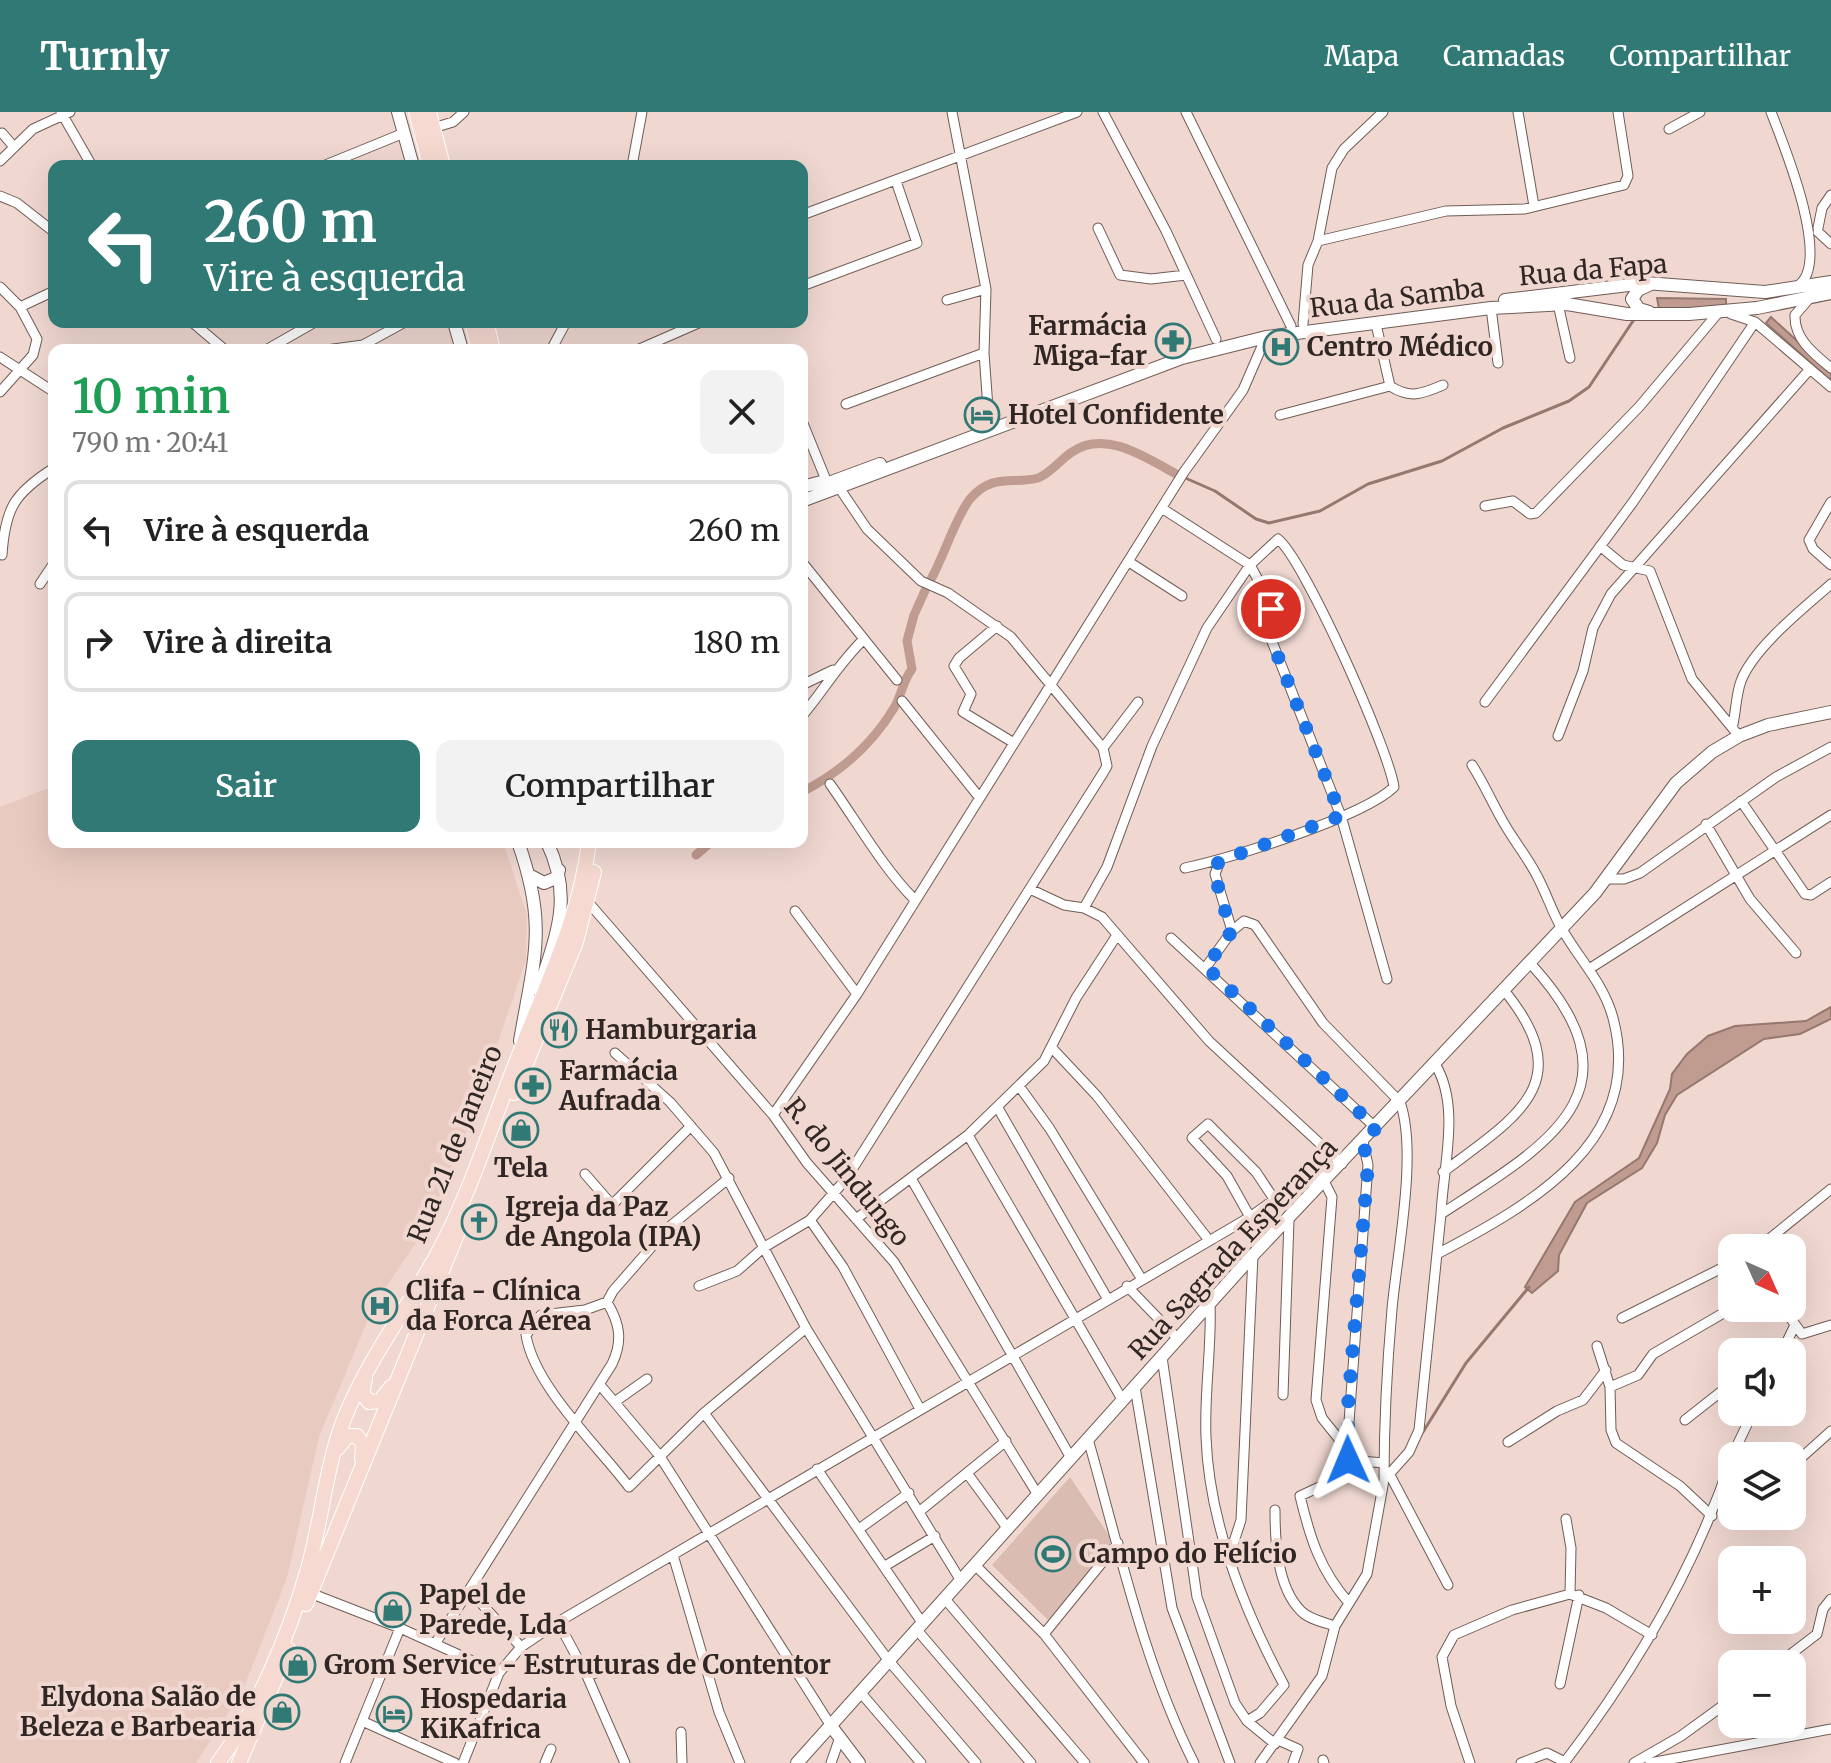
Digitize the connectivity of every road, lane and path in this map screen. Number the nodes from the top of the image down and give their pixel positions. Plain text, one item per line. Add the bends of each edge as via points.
1 (398, 112) edge
2 (416, 112) edge
3 (429, 112) edge
4 (464, 112) edge
5 (642, 112) edge
6 (952, 112) edge
7 (1077, 112) edge
8 (1103, 112) edge
9 (1186, 112) edge
10 (1383, 112) edge
11 (1518, 112) edge
12 (1618, 112) edge
13 (1700, 112) edge
14 (1771, 112) edge
15 (64, 113) edge
16 (433, 128) junction
17 (1669, 129) dead end
18 (2, 133) dead end
19 (404, 133) junction
20 (14, 147) junction
21 (958, 156) junction
22 (89, 160) edge
23 (338, 160) edge
24 (411, 160) edge
25 (428, 160) edge
26 (441, 160) edge
27 (633, 160) edge
28 (0, 161) edge
29 (896, 181) junction
30 (1831, 195) edge
31 (0, 196) edge
32 (1534, 206) junction
33 (808, 213) edge
34 (48, 227) edge
35 (1098, 228) dead end
36 (1818, 232) junction
37 (1318, 241) junction
38 (1831, 244) edge
39 (1186, 275) junction
40 (1831, 282) edge
41 (1669, 283) junction
42 (808, 284) edge
43 (0, 287) edge
44 (986, 289) junction
45 (1775, 291) junction
46 (48, 294) edge
47 (1826, 294) edge
48 (947, 300) dead end
49 (1558, 304) junction
50 (20, 307) junction
51 (1491, 308) junction
52 (1670, 313) junction
53 (1713, 313) junction
54 (1755, 322) junction
55 (1376, 324) junction
56 (1297, 325) junction
57 (199, 328) edge
58 (304, 328) edge
59 (394, 328) edge
60 (687, 328) edge
61 (1266, 337) junction
62 (1216, 339) junction
63 (218, 344) edge
64 (276, 344) edge
65 (365, 344) edge
66 (651, 344) edge
67 (984, 353) junction
68 (0, 357) edge
69 (1570, 358) dead end
70 (1498, 363) dead end
71 (1831, 368) edge
72 (1810, 369) junction
73 (21, 371) junction
74 (1443, 385) dead end
75 (1390, 386) junction
76 (1831, 387) edge
77 (48, 388) edge
78 (0, 392) edge
79 (846, 404) dead end
80 (1280, 415) dead end
81 (989, 422) junction
82 (808, 436) edge
83 (48, 472) edge
84 (854, 478) junction
85 (826, 480) junction
86 (808, 485) edge
87 (840, 489) junction
88 (808, 491) edge
89 (808, 500) edge
90 (808, 501) edge
91 (1831, 502) edge
92 (1485, 506) dead end
93 (1163, 509) junction
94 (1600, 546) junction
95 (2, 555) edge
96 (1129, 562) junction
97 (1250, 565) junction
98 (1831, 565) edge
99 (1637, 566) junction
100 (808, 569) edge
101 (48, 572) edge
102 (40, 584) dead end
103 (1831, 584) edge
104 (1182, 596) dead end
105 (997, 626) junction
106 (864, 639) junction
107 (833, 670) junction
108 (897, 680) dead end
109 (808, 682) edge
110 (1050, 686) junction
111 (902, 701) dead end
112 (1138, 702) dead end
113 (1485, 702) dead end
114 (808, 709) edge
115 (1831, 712) edge
116 (1736, 730) junction
117 (1558, 736) dead end
118 (1014, 743) junction
119 (1831, 747) edge
120 (1103, 748) junction
121 (1472, 765) dead end
122 (830, 784) dead end
123 (979, 797) junction
124 (1741, 801) junction
125 (1831, 815) edge
126 (1341, 816) junction
127 (1706, 824) junction
128 (520, 848) edge
129 (550, 848) edge
130 (588, 848) edge
131 (598, 848) edge
132 (1774, 851) junction
133 (1220, 861) junction
134 (1185, 868) dead end
135 (559, 870) junction
136 (529, 875) junction
137 (1736, 877) junction
138 (1605, 879) junction
139 (1831, 882) edge
140 (1032, 890) junction
141 (915, 900) junction
142 (588, 902) junction
143 (1084, 908) junction
144 (795, 911) dead end
145 (1561, 929) junction
146 (1232, 931) junction
147 (1117, 935) junction
148 (1171, 938) dead end
149 (1796, 953) dead end
150 (1529, 962) junction
151 (1206, 967) junction
152 (1589, 969) junction
153 (1387, 979) dead end
154 (1503, 989) junction
155 (857, 994) junction
156 (1052, 1048) junction
157 (520, 1050) junction
158 (615, 1053) dead end
159 (1435, 1064) junction
160 (1019, 1086) junction
161 (1400, 1102) junction
162 (998, 1108) junction
163 (773, 1115) junction
164 (691, 1126) junction
165 (1376, 1128) junction
166 (968, 1135) junction
167 (1363, 1142) junction
168 (1443, 1172) junction
169 (1334, 1173) junction
170 (585, 1174) dead end
171 (729, 1178) junction
172 (912, 1180) junction
173 (1831, 1189) edge
174 (834, 1196) junction
175 (1274, 1199) junction
176 (1441, 1214) junction
177 (1250, 1217) junction
178 (856, 1219) junction
179 (810, 1220) junction
180 (1289, 1220) junction
181 (1775, 1234) edge
182 (1208, 1239) junction
183 (763, 1248) junction
184 (1439, 1253) junction
185 (1253, 1255) junction
186 (1718, 1270) edge
187 (1141, 1278) junction
188 (699, 1286) dead end
189 (1127, 1286) junction
190 (1107, 1298) junction
191 (607, 1302) junction
192 (1210, 1303) junction
193 (1718, 1316) edge
194 (1622, 1318) dead end
195 (1072, 1319) junction
196 (1791, 1322) edge
197 (1831, 1325) edge
198 (1794, 1327) junction
199 (806, 1328) junction
200 (387, 1332) junction
201 (1789, 1338) edge
202 (1178, 1339) junction
203 (414, 1340) junction
204 (1597, 1346) dead end
205 (1010, 1356) junction
206 (1162, 1357) junction
207 (1606, 1370) junction
208 (647, 1379) dead end
209 (968, 1380) junction
210 (600, 1385) junction
211 (1135, 1387) junction
212 (1610, 1387) junction
213 (1718, 1394) edge
214 (1283, 1395) dead end
215 (616, 1401) junction
216 (1123, 1401) junction
217 (920, 1409) junction
218 (704, 1413) junction
219 (575, 1419) junction
220 (1685, 1420) dead end
221 (1831, 1431) edge
222 (875, 1435) junction
223 (1088, 1439) junction
224 (1006, 1441) junction
225 (1508, 1442) dead end
226 (1347, 1449) junction
227 (1806, 1453) edge
228 (659, 1455) junction
229 (1071, 1458) junction
230 (1348, 1460) junction
231 (1384, 1463) junction
232 (817, 1469) junction
233 (327, 1470) junction
234 (967, 1473) junction
235 (1387, 1477) junction
236 (355, 1486) junction
237 (909, 1493) junction
238 (1038, 1495) junction
239 (771, 1497) junction
240 (1718, 1499) edge
241 (1275, 1510) dead end
242 (920, 1511) junction
243 (1712, 1516) junction
244 (1566, 1519) dead end
245 (859, 1529) junction
246 (1008, 1529) junction
247 (708, 1534) junction
248 (935, 1536) junction
249 (1118, 1543) junction
250 (673, 1555) junction
251 (1229, 1557) junction
252 (975, 1565) junction
253 (885, 1566) junction
254 (961, 1581) junction
255 (1448, 1585) dead end
256 (469, 1590) junction
257 (310, 1593) junction
258 (1575, 1594) junction
259 (945, 1599) junction
260 (1831, 1599) edge
261 (1349, 1603) junction
262 (558, 1622) junction
263 (1335, 1626) junction
264 (920, 1627) junction
265 (400, 1628) junction
266 (1044, 1634) junction
267 (1652, 1635) junction
268 (435, 1644) junction
269 (521, 1647) junction
270 (1796, 1650) edge
271 (641, 1661) dead end
272 (889, 1661) junction
273 (499, 1673) junction
274 (587, 1676) junction
275 (1560, 1684) dead end
276 (861, 1693) junction
277 (1718, 1709) edge
278 (362, 1721) junction
279 (1247, 1721) junction
280 (831, 1726) junction
281 (1831, 1729) edge
282 (681, 1732) dead end
283 (839, 1740) junction
284 (1277, 1742) junction
285 (551, 1749) dead end
286 (243, 1762) edge
287 (218, 1763) edge
288 (345, 1763) edge
289 (455, 1763) edge
290 (463, 1763) edge
291 (545, 1763) edge
292 (625, 1763) edge
293 (682, 1763) edge
294 (740, 1763) edge
295 (797, 1763) edge
296 (831, 1763) edge
297 (859, 1763) edge
298 (921, 1763) edge
299 (976, 1763) edge
300 (1031, 1763) edge
301 (1085, 1763) edge
302 (1144, 1763) edge
303 (1194, 1763) edge
304 (1230, 1763) edge
305 (1260, 1763) edge
306 (1293, 1763) edge
307 (1470, 1763) edge
308 (1521, 1763) edge
309 (1564, 1763) edge
310 (1634, 1763) edge
311 (1650, 1763) edge

1 - 19 main road
2 - 25 main road
3 - 16 main road
4 - 16 street
5 - 27 street
6 - 21 street
7 - 21 street
8 - 39 street
9 - 56 street
10 - 37 street via 1336,159 1324,195
11 - 32 street
12 - 32 street via 1626,184
13 - 17 street
14 - 36 street
15 - 20 street via 33,129
15 - 22 street
16 - 26 main road
18 - 20 street
19 - 23 street
19 - 24 main road
20 - 28 street
21 - 29 street
21 - 44 street
29 - 33 street
29 - 42 street via 917,243
30 - 36 street via 1822,208
31 - 34 street
32 - 37 street via 1446,211
35 - 39 street via 1120,275
36 - 38 street
36 - 45 street via 1811,274 1795,287
37 - 56 street
39 - 62 street
40 - 45 main road, Rua da Fapa
41 - 45 main road, Rua da Fapa
41 - 52 main road via 1643,287 1632,299 1643,311
41 - 56 main road, Rua da Fapa
43 - 50 street
44 - 48 street
44 - 67 street
46 - 50 street
47 - 53 main road, Rua da Samba
47 - 71 street via 1805,301 1794,321 1801,339
49 - 51 main road, Rua da Samba
49 - 52 main road, Rua da Samba via 1638,315
49 - 69 street
50 - 73 street via 37,339
51 - 55 main road, Rua da Samba
51 - 70 street
52 - 53 main road, Rua da Samba
53 - 54 street
53 - 92 street via 1639,407 1536,513 1513,501
54 - 72 street
54 - 94 street
55 - 61 main road, Rua da Samba
55 - 75 street
56 - 62 main road, Rua da Fapa
57 - 63 street
58 - 64 street
59 - 65 street
60 - 66 street
61 - 84 main road, Rua da Samba via 1182,358
61 - 93 street via 1243,390
62 - 81 main road, Rua da Samba
67 - 79 street
67 - 81 street
68 - 73 street
72 - 76 street
72 - 99 street
73 - 77 street
73 - 78 street
74 - 75 street via 1420,395
75 - 80 street
81 - 84 main road, Rua da Samba
82 - 85 street
83 - 95 street via 20,493 10,508
84 - 85 main road
84 - 87 main road
84 - 88 main road, Rua da Samba
84 - 89 main road, Rua da Samba
85 - 86 main road
87 - 90 main road
87 - 105 street via 867,529 921,581
91 - 98 street via 1809,540
93 - 96 street
93 - 97 street
94 - 99 street via 1623,565
94 - 113 street
96 - 104 street
96 - 110 street
97 - 126 street via 1268,598 1269,634
97 - 126 street via 1274,540 1283,542 1341,649 1371,718 1394,787
97 - 143 street via 1207,628 1152,746 1107,867
99 - 116 street via 1653,575 1696,686
99 - 117 street via 1601,609
100 - 106 street
101 - 102 street
103 - 116 street via 1750,665 1742,678
105 - 110 street
105 - 118 street via 954,666 971,694 963,712
106 - 107 street
106 - 108 street
107 - 109 street
107 - 114 street
110 - 118 street
110 - 120 street
111 - 123 street
112 - 120 street
115 - 116 main road, Rua Sagrada Esperança
116 - 138 main road, Rua Sagrada Esperança via 1676,783
118 - 123 street
119 - 124 street
120 - 140 street via 1103,773
121 - 145 street via 1537,875
122 - 141 street
123 - 141 street
124 - 127 street
124 - 132 street
125 - 132 street
126 - 133 street
126 - 153 street
127 - 137 street
127 - 138 street via 1640,873
128 - 136 main road
129 - 135 main road
130 - 157 main road, Rua 21 de Janeiro via 570,926
131 - 142 main road, Rua 21 de Janeiro
132 - 137 street
132 - 139 street via 1805,894
133 - 134 street
133 - 146 street via 1215,874
135 - 136 main road via 556,878 544,883
135 - 157 main road via 561,917
136 - 157 main road via 538,950
137 - 149 street
137 - 152 street
138 - 145 main road, Rua Sagrada Esperança
140 - 143 street
140 - 174 street
141 - 155 street
142 - 163 street, R. do Jindungo
142 - 203 main road, Rua 21 de Janeiro
143 - 147 street via 1102,917
144 - 155 street
145 - 150 main road, Rua Sagrada Esperança
145 - 152 street
146 - 151 street
146 - 161 street via 1244,921 1255,925 1323,1023
147 - 156 street via 1076,998
147 - 169 street
148 - 151 street
150 - 154 main road, Rua Sagrada Esperança
150 - 176 street via 1560,995 1578,1035 1581,1082 1573,1105 1547,1141
151 - 165 street
152 - 184 street via 1613,1017 1621,1058 1620,1080 1606,1114 1588,1146 1546,1191
154 - 159 main road, Rua Sagrada Esperança
154 - 168 street via 1534,1033 1539,1061 1534,1088 1510,1121
155 - 163 street
156 - 160 street
156 - 182 street via 1097,1096
157 - 200 main road, Rua 21 de Janeiro via 447,1236
158 - 164 street
159 - 161 main road, Rua Sagrada Esperança
159 - 168 street via 1449,1098
160 - 162 street
160 - 187 street
161 - 165 main road, Rua Sagrada Esperança
161 - 231 street via 1406,1119 1405,1177
162 - 166 street
162 - 190 street
163 - 174 street, R. do Jindungo
164 - 170 street via 612,1205
164 - 171 street
165 - 167 main road, Rua Sagrada Esperança
166 - 172 street
166 - 195 street
167 - 169 main road, Rua Sagrada Esperança
167 - 226 street via 1368,1165
168 - 176 street
169 - 175 street
169 - 180 main road, Rua Sagrada Esperança
169 - 226 street via 1316,1400 1322,1418
171 - 183 street
171 - 191 street via 668,1228 619,1281
172 - 178 street
172 - 205 street
173 - 181 street
174 - 178 street, R. do Jindungo
174 - 179 street
175 - 177 street
175 - 177 street via 1256,1172 1204,1125 1192,1138 1227,1176
176 - 184 street
177 - 182 street
178 - 209 street, R. do Jindungo via 909,1284
179 - 183 street
179 - 217 street via 843,1267
180 - 185 main road, Rua Sagrada Esperança
180 - 214 street
182 - 187 street
183 - 188 street via 737,1271
183 - 199 street
184 - 235 street via 1419,1430 1409,1452
185 - 192 main road, Rua Sagrada Esperança
185 - 251 street via 1241,1520
186 - 194 street
187 - 189 street
189 - 190 street
189 - 202 street
190 - 195 street
191 - 210 street via 620,1340
191 - 219 street via 541,1315 526,1335 537,1367
192 - 202 main road, Rua Sagrada Esperança
192 - 251 street via 1205,1435
193 - 212 street via 1653,1354 1638,1375
195 - 205 street
195 - 216 street
196 - 198 street
197 - 198 street via 1809,1334
198 - 201 street
199 - 218 street
199 - 222 street
200 - 203 main road via 363,1386 369,1402 386,1395
200 - 233 main road, Rua 21 de Janeiro via 357,1389
202 - 206 main road, Rua Sagrada Esperança
203 - 236 main road, Rua 21 de Janeiro
204 - 207 street
205 - 209 street
205 - 229 street
206 - 211 main road, Rua Sagrada Esperança
206 - 279 street via 1197,1597 1217,1660
207 - 212 street
207 - 225 street via 1583,1400
208 - 215 street
209 - 217 street
209 - 224 street, R. do Jindungo
210 - 215 street
210 - 219 street
211 - 216 main road, Rua Sagrada Esperança
211 - 304 street via 1172,1608
212 - 243 street via 1616,1443 1680,1486
213 - 220 street
215 - 228 street
216 - 223 main road, Rua Sagrada Esperança
217 - 222 street
218 - 228 street
218 - 239 street
219 - 228 street via 629,1487
219 - 256 street
221 - 227 street
222 - 232 street
222 - 237 street
223 - 229 main road, Rua Sagrada Esperança
223 - 249 street
224 - 234 street
224 - 238 street, R. do Jindungo
226 - 230 street
228 - 247 street
229 - 238 main road, Rua Sagrada Esperança
230 - 231 street
230 - 261 street via 1345,1475 1300,1496 1317,1558
231 - 235 street
232 - 239 street
232 - 245 street
233 - 236 main road via 342,1440 357,1436 363,1449
233 - 287 main road, Rua 21 de Janeiro via 308,1570 254,1704
234 - 242 street
234 - 246 street
235 - 255 street
235 - 261 street via 1370,1567
236 - 257 main road, Rua 21 de Janeiro
237 - 242 street
237 - 245 street
238 - 246 main road, Rua Sagrada Esperança
239 - 247 street
239 - 272 street
240 - 243 street
241 - 263 street via 1276,1549 1295,1603 1310,1617
242 - 248 street
243 - 267 street
244 - 258 street
245 - 253 street
246 - 252 main road, Rua Sagrada Esperança
247 - 250 street
247 - 280 street
248 - 253 street
248 - 254 street
249 - 266 street
249 - 303 street via 1168,1705
250 - 262 street
250 - 294 street via 719,1712
251 - 279 street via 1284,1685
252 - 254 main road, Rua Sagrada Esperança
252 - 266 street
253 - 264 street
254 - 259 main road, Rua Sagrada Esperança
256 - 268 street
256 - 269 street
257 - 265 street
257 - 286 main road, Rua 21 de Janeiro
258 - 267 street
258 - 275 street
258 - 307 street via 1543,1599 1474,1625 1454,1635 1445,1647 1451,1706
259 - 264 main road, Rua Sagrada Esperança
259 - 301 street
260 - 270 street via 1817,1634
261 - 263 street
262 - 269 street
262 - 274 street
263 - 284 street via 1322,1676
264 - 272 main road, Rua Sagrada Esperança
264 - 300 street
265 - 268 street
265 - 278 street
266 - 302 street
267 - 309 street via 1603,1714
268 - 273 street
269 - 273 street
271 - 274 street
272 - 276 main road, Rua Sagrada Esperança
272 - 299 street
273 - 290 street
274 - 292 street
276 - 280 main road, Rua Sagrada Esperança
276 - 298 street
277 - 310 street
278 - 288 street
278 - 289 street
279 - 284 street
280 - 283 main road
280 - 295 main road, Rua Sagrada Esperança
281 - 311 street
282 - 293 street
283 - 296 street
283 - 297 main road
284 - 305 street
284 - 306 street via 1298,1749
285 - 291 street
308 - 309 street via 1547,1753

